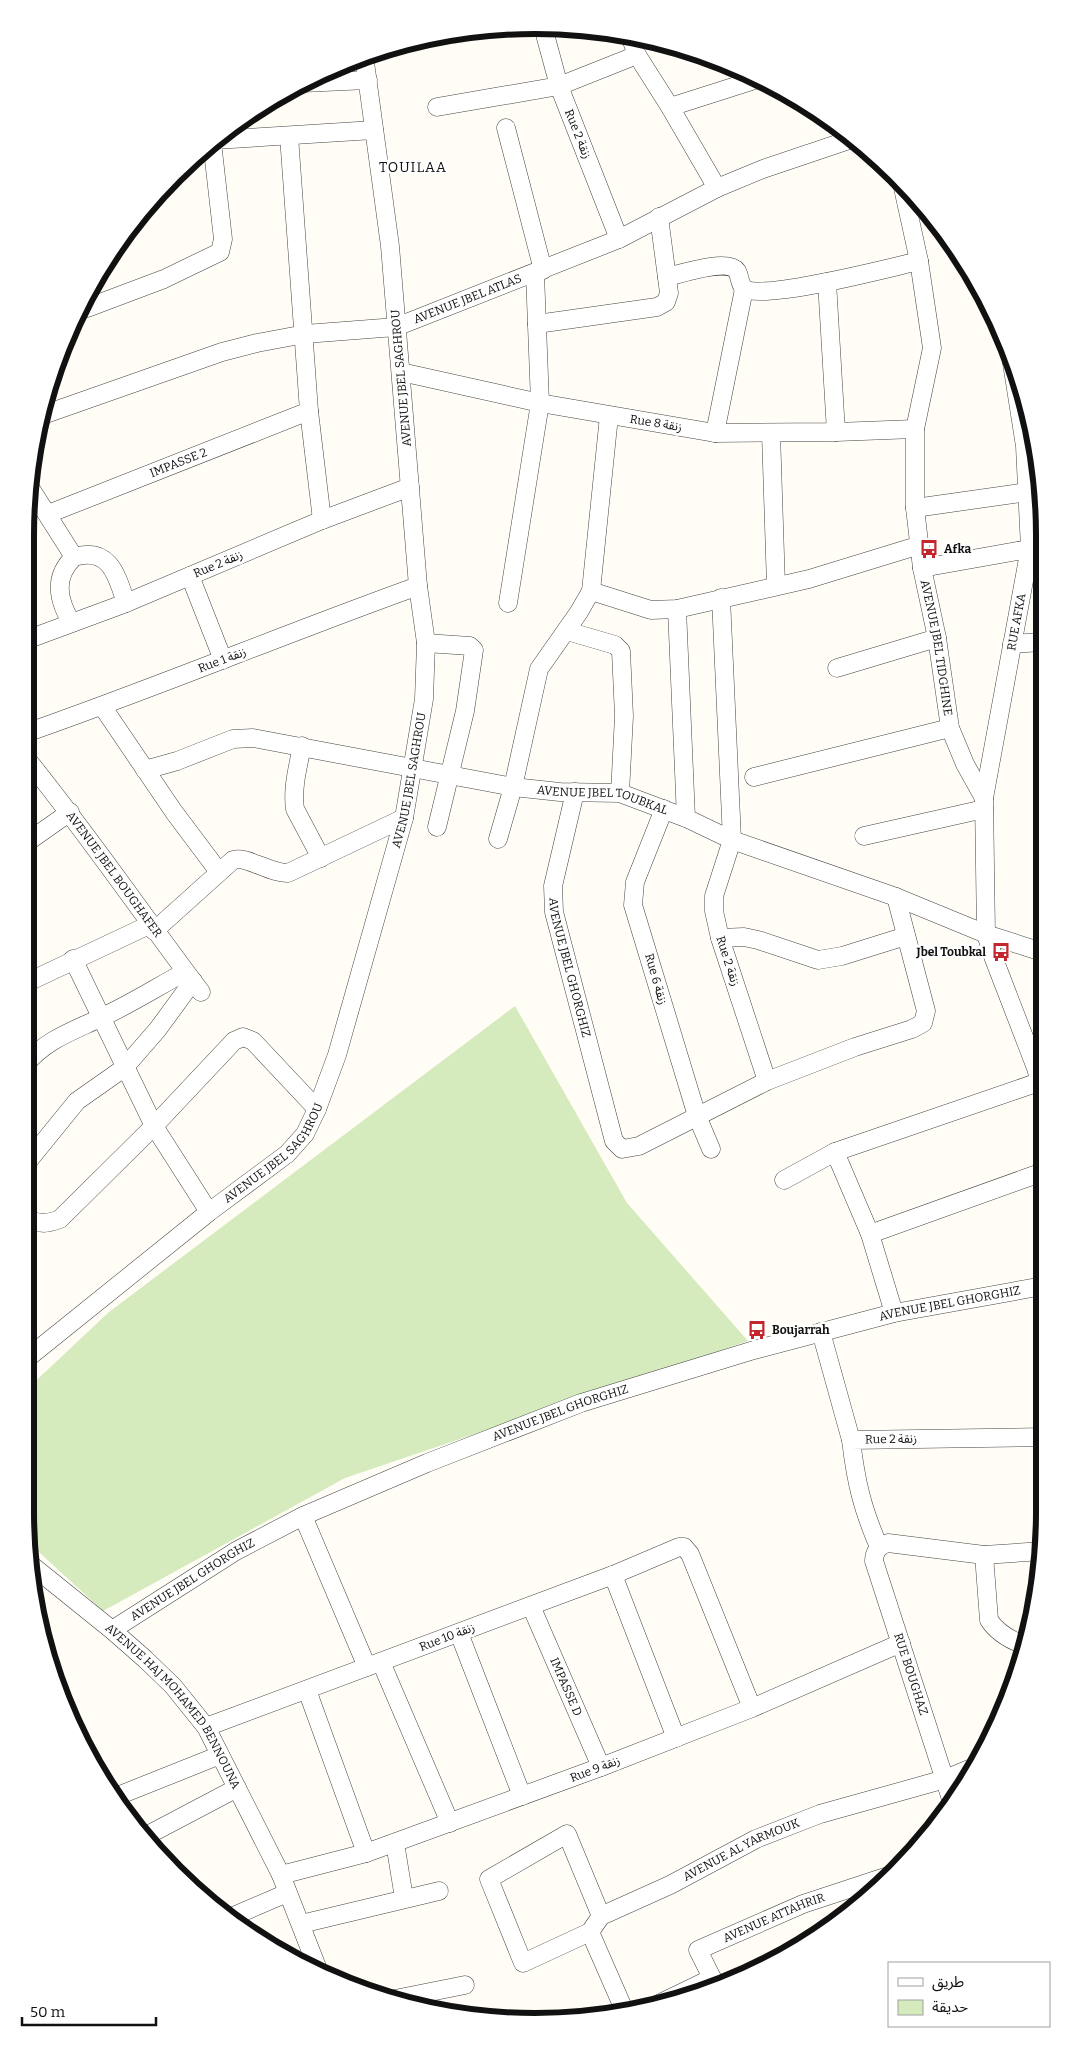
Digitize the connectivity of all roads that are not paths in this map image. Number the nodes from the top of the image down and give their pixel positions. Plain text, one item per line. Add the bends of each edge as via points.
1 (545, 34) edge
2 (633, 43) edge
3 (637, 55) junction
4 (365, 63) edge
5 (368, 80) junction
6 (319, 82) edge
7 (749, 82) edge
8 (559, 86) junction
9 (437, 107) dead end
10 (670, 107) junction
11 (506, 128) dead end
12 (374, 130) junction
13 (289, 136) junction
14 (226, 140) edge
15 (844, 140) edge
16 (215, 150) edge
17 (716, 188) junction
18 (905, 198) edge
19 (659, 217) junction
20 (619, 239) junction
21 (919, 261) junction
22 (539, 272) junction
23 (667, 277) junction
24 (827, 282) junction
25 (744, 289) junction
26 (88, 308) edge
27 (537, 324) junction
28 (396, 327) junction
29 (305, 334) junction
30 (402, 372) junction
31 (540, 403) junction
32 (309, 411) junction
33 (49, 413) edge
34 (609, 416) junction
35 (915, 429) junction
36 (836, 432) junction
37 (715, 433) junction
38 (771, 433) junction
39 (1030, 454) edge
40 (410, 487) junction
41 (1028, 492) junction
42 (36, 496) edge
43 (915, 508) junction
44 (48, 514) junction
45 (322, 520) junction
46 (920, 544) junction
47 (1036, 548) edge
48 (74, 557) junction
49 (922, 568) junction
50 (190, 576) junction
51 (418, 586) junction
52 (776, 586) junction
53 (591, 591) junction
54 (721, 598) junction
55 (126, 602) junction
56 (508, 603) dead end
57 (677, 609) junction
58 (71, 622) junction
59 (566, 631) junction
60 (34, 632) edge
61 (937, 638) junction
62 (1036, 642) edge
63 (426, 643) junction
64 (1012, 644) junction
65 (223, 660) junction
66 (837, 668) dead end
67 (102, 706) junction
68 (950, 728) junction
69 (34, 730) edge
70 (302, 746) junction
71 (34, 768) edge
72 (414, 769) junction
73 (145, 770) junction
74 (451, 775) junction
75 (754, 777) dead end
76 (513, 787) junction
77 (575, 792) junction
78 (620, 793) junction
79 (984, 804) junction
80 (664, 809) junction
81 (70, 812) junction
82 (404, 818) junction
83 (686, 818) junction
84 (438, 827) dead end
85 (864, 836) dead end
86 (34, 837) edge
87 (498, 840) dead end
88 (732, 840) junction
89 (320, 858) junction
90 (219, 872) junction
91 (896, 897) junction
92 (151, 928) junction
93 (986, 934) junction
94 (906, 936) junction
95 (720, 938) junction
96 (1036, 950) edge
97 (73, 959) junction
98 (34, 979) edge
99 (193, 982) junction
100 (101, 1018) junction
101 (34, 1054) edge
102 (124, 1068) junction
103 (1036, 1074) edge
104 (767, 1081) junction
105 (1036, 1089) edge
106 (317, 1109) junction
107 (697, 1116) junction
108 (154, 1126) junction
109 (711, 1149) dead end
110 (835, 1152) junction
111 (34, 1154) edge
112 (1036, 1175) edge
113 (784, 1180) dead end
114 (209, 1212) junction
115 (34, 1221) edge
116 (870, 1234) junction
117 (1036, 1287) edge
118 (894, 1313) junction
119 (821, 1332) junction
120 (34, 1353) edge
121 (1036, 1437) edge
122 (850, 1440) junction
123 (303, 1516) junction
124 (879, 1547) junction
125 (1034, 1552) edge
126 (984, 1555) junction
127 (37, 1570) edge
128 (613, 1575) junction
129 (531, 1606) junction
130 (112, 1630) junction
131 (459, 1633) junction
132 (901, 1643) junction
133 (1018, 1644) edge
134 (374, 1665) junction
135 (307, 1690) junction
136 (752, 1708) junction
137 (206, 1727) junction
138 (676, 1738) junction
139 (220, 1755) junction
140 (601, 1767) junction
141 (964, 1771) edge
142 (945, 1779) junction
143 (237, 1788) junction
144 (121, 1794) edge
145 (949, 1794) edge
146 (522, 1796) junction
147 (450, 1823) junction
148 (151, 1833) edge
149 (395, 1843) junction
150 (366, 1852) junction
151 (281, 1875) junction
152 (874, 1881) edge
153 (439, 1891) dead end
154 (287, 1893) junction
155 (404, 1898) junction
156 (236, 1914) edge
157 (601, 1916) junction
158 (301, 1924) junction
159 (590, 1932) junction
160 (316, 1963) edge
161 (713, 1981) edge
162 (465, 1985) dead end
163 (407, 1997) edge
164 (622, 2006) edge

1 - 8 street, Rue 2 زنقة
2 - 3 street
3 - 8 street
3 - 10 street
4 - 5 street, AVENUE JBEL SAGHROU
5 - 6 street
5 - 12 street, AVENUE JBEL SAGHROU
7 - 10 street
8 - 9 street
8 - 20 street, Rue 2 زنقة
10 - 17 street
11 - 22 street
12 - 13 street
12 - 28 street, AVENUE JBEL SAGHROU via 390,246
13 - 14 street
13 - 29 street
15 - 17 street, AVENUE JBEL ATLAS via 795,156
16 - 26 street via 223,239 220,252 164,279
17 - 19 street, AVENUE JBEL ATLAS
18 - 21 street, AVENUE JBEL TIDGHINE
19 - 20 street, AVENUE JBEL ATLAS
19 - 23 street
20 - 22 street, AVENUE JBEL ATLAS
21 - 24 street
21 - 35 street, AVENUE JBEL TIDGHINE via 932,348
22 - 27 street
22 - 28 street, AVENUE JBEL ATLAS
23 - 25 street via 728,266 737,271
23 - 27 street via 668,296 664,304 657,307
24 - 25 street via 757,292
24 - 36 street
25 - 37 street
27 - 31 street
28 - 29 street, AVENUE JBEL ATLAS
28 - 30 street, AVENUE JBEL SAGHROU
29 - 32 street
29 - 33 street, AVENUE JBEL ATLAS via 222,352
30 - 31 street, Rue 8 زنقة
30 - 40 street, AVENUE JBEL SAGHROU
31 - 34 street, Rue 8 زنقة
31 - 56 street
32 - 44 street, IMPASSE 2
32 - 45 street
34 - 37 street, Rue 8 زنقة
34 - 53 street
35 - 36 street, Rue 8 زنقة
35 - 43 street, AVENUE JBEL TIDGHINE
36 - 38 street, Rue 8 زنقة
37 - 38 street, Rue 8 زنقة
38 - 52 street
39 - 41 street, RUE AFKA
40 - 45 street, Rue 2 زنقة
40 - 51 street, AVENUE JBEL SAGHROU
41 - 43 street
41 - 47 street, RUE AFKA
42 - 44 street
43 - 46 street, AVENUE JBEL TIDGHINE
44 - 48 street
45 - 50 street, Rue 2 زنقة
46 - 49 street, AVENUE JBEL TIDGHINE
46 - 52 street via 809,579
47 - 49 street
47 - 64 street, RUE AFKA
48 - 55 street via 86,554 102,558 116,572
48 - 58 street via 61,577 58,591
49 - 61 street, AVENUE JBEL TIDGHINE
50 - 55 street, Rue 2 زنقة
50 - 65 street
51 - 63 street, AVENUE JBEL SAGHROU
51 - 65 street, Rue 1 زنقة
52 - 54 street
53 - 57 street via 651,610
53 - 59 street
54 - 57 street
54 - 88 street
55 - 58 street, Rue 2 زنقة
57 - 83 street
58 - 60 street, Rue 2 زنقة
59 - 76 street via 539,669
59 - 78 street via 601,640 621,650 624,716
61 - 66 street
61 - 68 street, AVENUE JBEL TIDGHINE
62 - 64 street
63 - 72 street, AVENUE JBEL SAGHROU via 424,699
63 - 74 street via 470,646 474,650
64 - 79 street, RUE AFKA
65 - 67 street, Rue 1 زنقة
67 - 69 street, Rue 1 زنقة
67 - 73 street
68 - 75 street
68 - 79 street, AVENUE JBEL TIDGHINE
70 - 72 street, AVENUE JBEL TOUBKAL
70 - 73 street, AVENUE JBEL TOUBKAL via 252,738 233,739
70 - 89 street via 294,802
71 - 81 street, AVENUE JBEL BOUGHAFER
72 - 74 street, AVENUE JBEL TOUBKAL
72 - 82 street, AVENUE JBEL SAGHROU
73 - 90 street
74 - 76 street, AVENUE JBEL TOUBKAL
74 - 84 street
76 - 77 street, AVENUE JBEL TOUBKAL
76 - 87 street
77 - 78 street, AVENUE JBEL TOUBKAL
77 - 107 street, AVENUE JBEL GHORGHIZ via 553,886 554,912 614,1141 624,1150 639,1146
78 - 80 street, AVENUE JBEL TOUBKAL
79 - 85 street
79 - 93 street, AVENUE JBEL TIDGHINE
80 - 83 street, AVENUE JBEL TOUBKAL
80 - 107 street, Rue 6 زنقة via 635,882 633,905
81 - 86 street
81 - 92 street, AVENUE JBEL BOUGHAFER
82 - 89 street
82 - 106 street, AVENUE JBEL SAGHROU via 337,1055
83 - 88 street, AVENUE JBEL TOUBKAL
88 - 91 street, AVENUE JBEL TOUBKAL
88 - 95 street, Rue 2 زنقة via 714,896
89 - 90 street via 288,873 274,872 236,859
90 - 92 street
91 - 93 street, AVENUE JBEL TOUBKAL
91 - 94 street
92 - 97 street
92 - 99 street, AVENUE JBEL BOUGHAFER
93 - 96 street, AVENUE JBEL TOUBKAL
93 - 103 street, AVENUE JBEL TIDGHINE
94 - 95 street via 818,960 758,940
94 - 104 street via 926,1011 923,1023
95 - 104 street, Rue 2 زنقة
97 - 98 street
97 - 100 street
99 - 100 street
99 - 102 street
100 - 101 street via 60,1036
100 - 102 street
102 - 108 street
102 - 111 street via 77,1101
104 - 107 street
105 - 110 street via 933,1118
106 - 108 street via 253,1041 239,1037
106 - 114 street, AVENUE JBEL SAGHROU via 305,1134 287,1154
107 - 109 street, Rue 6 زنقة
108 - 114 street
108 - 115 street via 60,1219 46,1224
110 - 113 street
110 - 116 street
112 - 116 street
114 - 120 street, AVENUE JBEL SAGHROU
116 - 118 street
117 - 118 street, AVENUE JBEL GHORGHIZ
118 - 119 street, AVENUE JBEL GHORGHIZ
119 - 122 street
119 - 123 street, AVENUE JBEL GHORGHIZ via 581,1403
121 - 122 street, Rue 2 زنقة
122 - 124 street, Rue 2 زنقة via 855,1480
123 - 130 street, AVENUE JBEL GHORGHIZ via 236,1551
123 - 134 street
124 - 126 street via 888,1543
124 - 132 street, RUE BOUGHAZ via 874,1561
125 - 126 street
126 - 133 street via 989,1620 998,1631
127 - 130 street, AVENUE HAJ MOHAMED BENNOUNA
128 - 129 street, Rue 10 زنقة
128 - 136 street, Rue 10 زنقة via 676,1547 686,1550 719,1622
128 - 138 street
129 - 131 street, Rue 10 زنقة
129 - 140 street, IMPASSE D
130 - 137 street, AVENUE HAJ MOHAMED BENNOUNA via 173,1686
131 - 134 street, Rue 10 زنقة
131 - 146 street
132 - 136 street, Rue 9 زنقة
132 - 142 street, RUE BOUGHAZ
134 - 135 street, Rue 10 زنقة
134 - 147 street
135 - 137 street, Rue 10 زنقة
135 - 150 street
136 - 138 street, Rue 9 زنقة
137 - 139 street, AVENUE HAJ MOHAMED BENNOUNA
138 - 140 street, Rue 9 زنقة
139 - 143 street, AVENUE HAJ MOHAMED BENNOUNA
139 - 144 street
140 - 146 street, Rue 9 زنقة
141 - 142 street, AVENUE AL YARMOUK
142 - 145 street, RUE BOUGHAZ
142 - 157 street, AVENUE AL YARMOUK via 820,1814 756,1839 670,1885
143 - 148 street
143 - 151 street, AVENUE HAJ MOHAMED BENNOUNA
146 - 147 street, Rue 9 زنقة
147 - 149 street, Rue 9 زنقة
149 - 150 street, Rue 9 زنقة
149 - 155 street
150 - 151 street, Rue 9 زنقة
151 - 154 street, AVENUE HAJ MOHAMED BENNOUNA
152 - 161 street, AVENUE ATTAHRIR via 803,1904 698,1950
153 - 155 street
154 - 156 street
154 - 158 street, AVENUE HAJ MOHAMED BENNOUNA
155 - 158 street
157 - 159 street
157 - 159 street via 567,1834 489,1879 523,1963
158 - 160 street, AVENUE HAJ MOHAMED BENNOUNA
159 - 164 street
162 - 163 street

